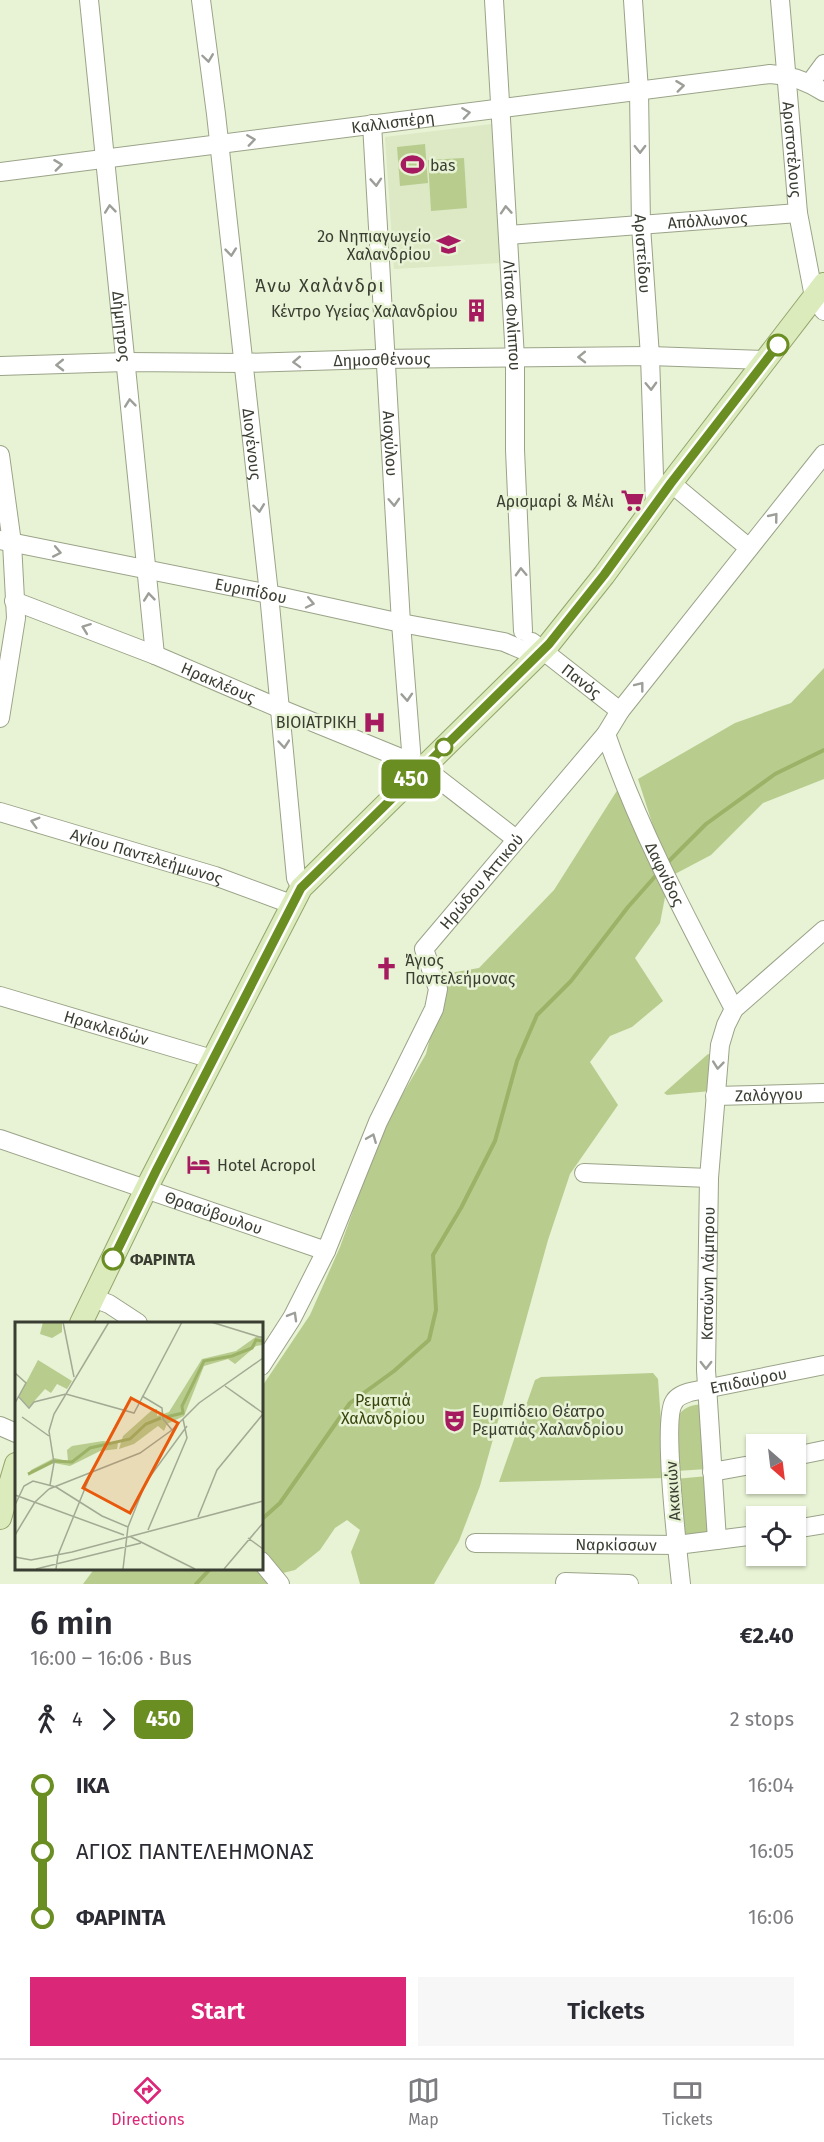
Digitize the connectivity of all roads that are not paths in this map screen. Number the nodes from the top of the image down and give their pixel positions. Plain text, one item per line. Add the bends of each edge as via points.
1 (89, 0) edge
2 (201, 0) edge
3 (494, 0) edge
4 (633, 0) edge
5 (780, 0) edge
6 (824, 64) edge
7 (787, 75) junction
8 (817, 87) edge
9 (639, 91) junction
10 (499, 108) junction
11 (372, 124) junction
12 (219, 144) junction
13 (105, 158) junction
14 (0, 172) edge
15 (798, 213) junction
16 (641, 226) junction
17 (508, 236) junction
18 (821, 298) edge
19 (650, 356) junction
20 (515, 358) junction
21 (386, 359) junction
22 (766, 360) junction
23 (126, 362) junction
24 (243, 363) junction
25 (0, 366) edge
26 (824, 454) edge
27 (0, 455) edge
28 (671, 483) junction
29 (655, 506) junction
30 (6, 542) edge
31 (749, 548) junction
32 (147, 570) junction
33 (269, 594) junction
34 (14, 601) junction
35 (401, 623) junction
36 (523, 631) junction
37 (504, 642) junction
38 (540, 654) junction
39 (155, 655) junction
40 (281, 710) junction
41 (620, 711) junction
42 (0, 718) edge
43 (606, 734) junction
44 (418, 765) junction
45 (0, 812) edge
46 (516, 839) junction
47 (296, 896) junction
48 (824, 930) edge
49 (0, 996) edge
50 (734, 1009) junction
51 (212, 1059) junction
52 (824, 1093) edge
53 (715, 1096) junction
54 (0, 1139) edge
55 (584, 1173) dead end
56 (709, 1178) junction
57 (146, 1189) junction
58 (326, 1251) junction
59 (93, 1298) junction
60 (81, 1322) edge
61 (136, 1322) edge
62 (262, 1364) edge
63 (824, 1365) edge
64 (706, 1389) junction
65 (676, 1399) joint
66 (0, 1426) edge
67 (15, 1433) edge
68 (824, 1450) edge
69 (806, 1454) edge
70 (746, 1466) edge
71 (15, 1467) edge
72 (712, 1472) junction
73 (0, 1518) edge
74 (824, 1524) edge
75 (806, 1527) edge
76 (746, 1536) edge
77 (717, 1540) junction
78 (475, 1543) dead end
79 (677, 1545) junction
80 (262, 1562) edge
81 (565, 1582) dead end
82 (280, 1584) edge
83 (629, 1584) edge
84 (681, 1584) edge

1 - 13 street, Δήμητρος
2 -> 12 street, Διογένους
3 - 10 street, Λίτσα Φιλίππου
4 - 9 street, Αριστείδου
5 - 7 street, Αριστοτέλους
6 - 8 street
7 - 8 street
9 -> 7 street, Καλλισπέρη
7 - 15 street, Αριστοτέλους
9 - 10 street, Καλλισπέρη
9 -> 16 street, Αριστείδου
11 -> 10 street, Καλλισπέρη
17 -> 10 street, Λίτσα Φιλίππου
12 -> 11 street, Καλλισπέρη
11 -> 21 street, Αισχύλου
12 - 13 street, Καλλισπέρη
12 -> 24 street, Διογένους
14 -> 13 street, Καλλισπέρη
23 -> 13 street, Δήμητρος
15 - 16 street, Απόλλωνος
15 - 18 street, Αριστοτέλους
16 - 17 street, Απόλλωνος
16 - 19 street, Αριστείδου
17 - 20 street, Λίτσα Φιλίππου
18 - 22 main road
19 -> 20 street, Δημοσθένους
19 - 22 street, Δημοσθένους
19 -> 29 street, Αριστείδου
20 - 21 street, Δημοσθένους
36 -> 20 street, Λίτσα Φιλίππου
21 -> 24 street, Δημοσθένους
21 -> 35 street, Αισχύλου
22 - 28 main road
23 - 24 street, Δημοσθένους
23 -> 25 street, Δημοσθένους
32 -> 23 street, Δήμητρος
24 -> 33 street, Διογένους
31 -> 26 street, Ηρώδου Αττικού
27 - 30 street
28 - 29 main road
28 - 31 street
29 - 38 main road
30 -> 32 street, Ευριπίδου
30 - 34 street
41 -> 31 street, Ηρώδου Αττικού
32 - 33 street, Ευριπίδου
39 -> 32 street, Δήμητρος
33 -> 35 street, Ευριπίδου
33 - 40 street, Διογένους
39 -> 34 street, Ηρακλέους
34 - 42 street via 16,618
35 - 37 street, Ευριπίδου
35 -> 44 street, Αισχύλου
36 - 37 street
36 - 38 street
37 - 38 street, Ευριπίδου
38 - 41 street, Πανός
38 - 44 main road
39 - 40 street, Ηρακλέους
40 - 44 street, Ηρακλέους
40 -> 47 street, Διογένους
41 - 43 street, Ηρώδου Αττικού
43 - 46 street, Ηρώδου Αττικού
43 - 50 street, Δαφνίδος via 655,857
44 - 46 street, Ηρακλέους
44 - 47 main road
47 -> 45 street, Αγίου Παντελεήμωνος
58 -> 46 street, Ηρώδου Αττικού via 378,1122 434,1009 438,989 424,949
47 - 51 main road
48 - 50 street
49 - 51 street, Ηρακλειδών
50 -> 53 street, Κατσώνη Λάμπρου via 720,1045
51 - 57 main road
52 - 53 street, Ζαλόγγου
53 - 56 street, Κατσώνη Λάμπρου
54 - 57 street, Θρασύβουλου
55 - 56 street
56 -> 64 street, Κατσώνη Λάμπρου
57 - 58 street, Θρασύβουλου
57 - 59 main road
62 -> 58 street, Ηρώδου Αττικού via 292,1318
59 - 60 main road
59 - 61 street
63 - 64 street, Επιδαύρου
64 - 65 street, Επιδαύρου
64 - 72 street, Κατσώνη Λάμπρου
65 - 79 street, Ακακιών via 670,1418
66 - 67 street
68 - 69 street
70 - 72 street
71 - 73 main road
72 - 77 street, Κατσώνη Λάμπρου
74 - 75 street
76 - 77 street, Ναρκίσσων
77 - 79 street, Ναρκίσσων
78 - 79 street, Ναρκίσσων
79 - 84 street, Ακακιών
80 - 82 street
81 - 83 street

